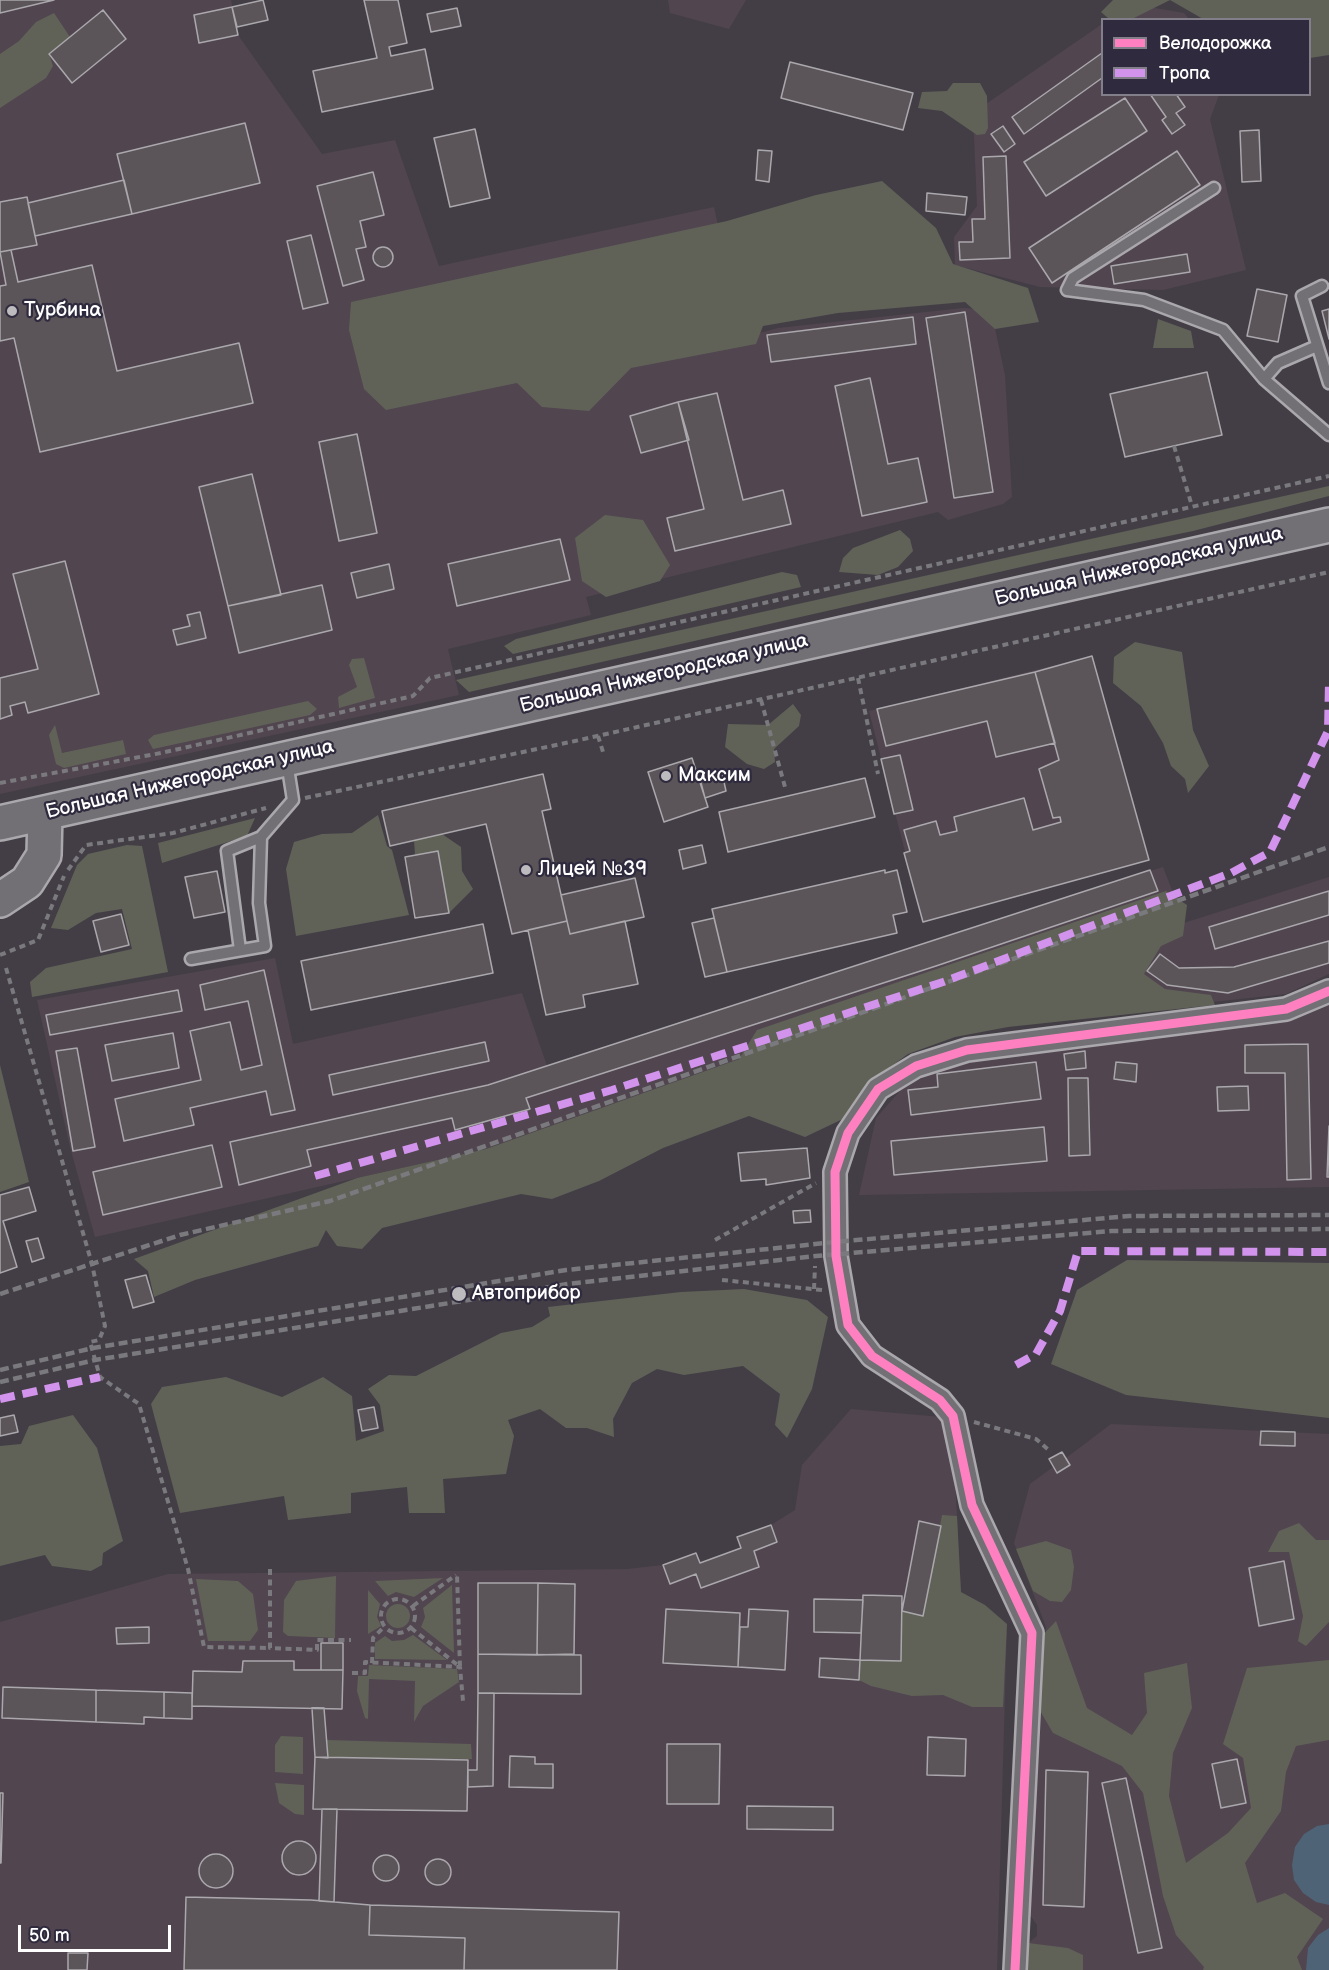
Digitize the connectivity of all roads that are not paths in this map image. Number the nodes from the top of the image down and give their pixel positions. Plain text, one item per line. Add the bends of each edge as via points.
1 (1214, 188) dead end
2 (1322, 286) dead end
3 (1317, 346) junction
4 (1264, 379) junction
5 (1329, 383) edge
6 (1329, 435) edge
7 (1329, 525) edge
8 (286, 758) junction
9 (45, 813) junction
10 (0, 823) edge
11 (261, 837) junction
12 (0, 900) edge
13 (240, 950) junction
14 (191, 959) dead end
15 (1329, 991) edge
16 (1015, 1970) edge

1 - 4 lane via 1073,278 1067,290 1144,300 1223,330
2 - 3 lane via 1302,296
3 - 4 lane via 1278,363
3 - 5 lane
4 - 6 lane
7 - 8 main road, Большая Нижегородская улица
8 - 9 main road, Большая Нижегородская улица
8 - 11 lane via 293,800
9 - 10 main road, Большая Нижегородская улица
9 - 12 main road via 44,855 27,882
11 - 13 lane via 259,903 265,946
11 - 13 lane via 227,851
13 - 14 lane
15 - 16 street via 1286,1009 967,1050 916,1066 878,1089 848,1133 835,1172 835,1242 848,1325 873,1356 940,1400 953,1416 972,1505 1032,1633

